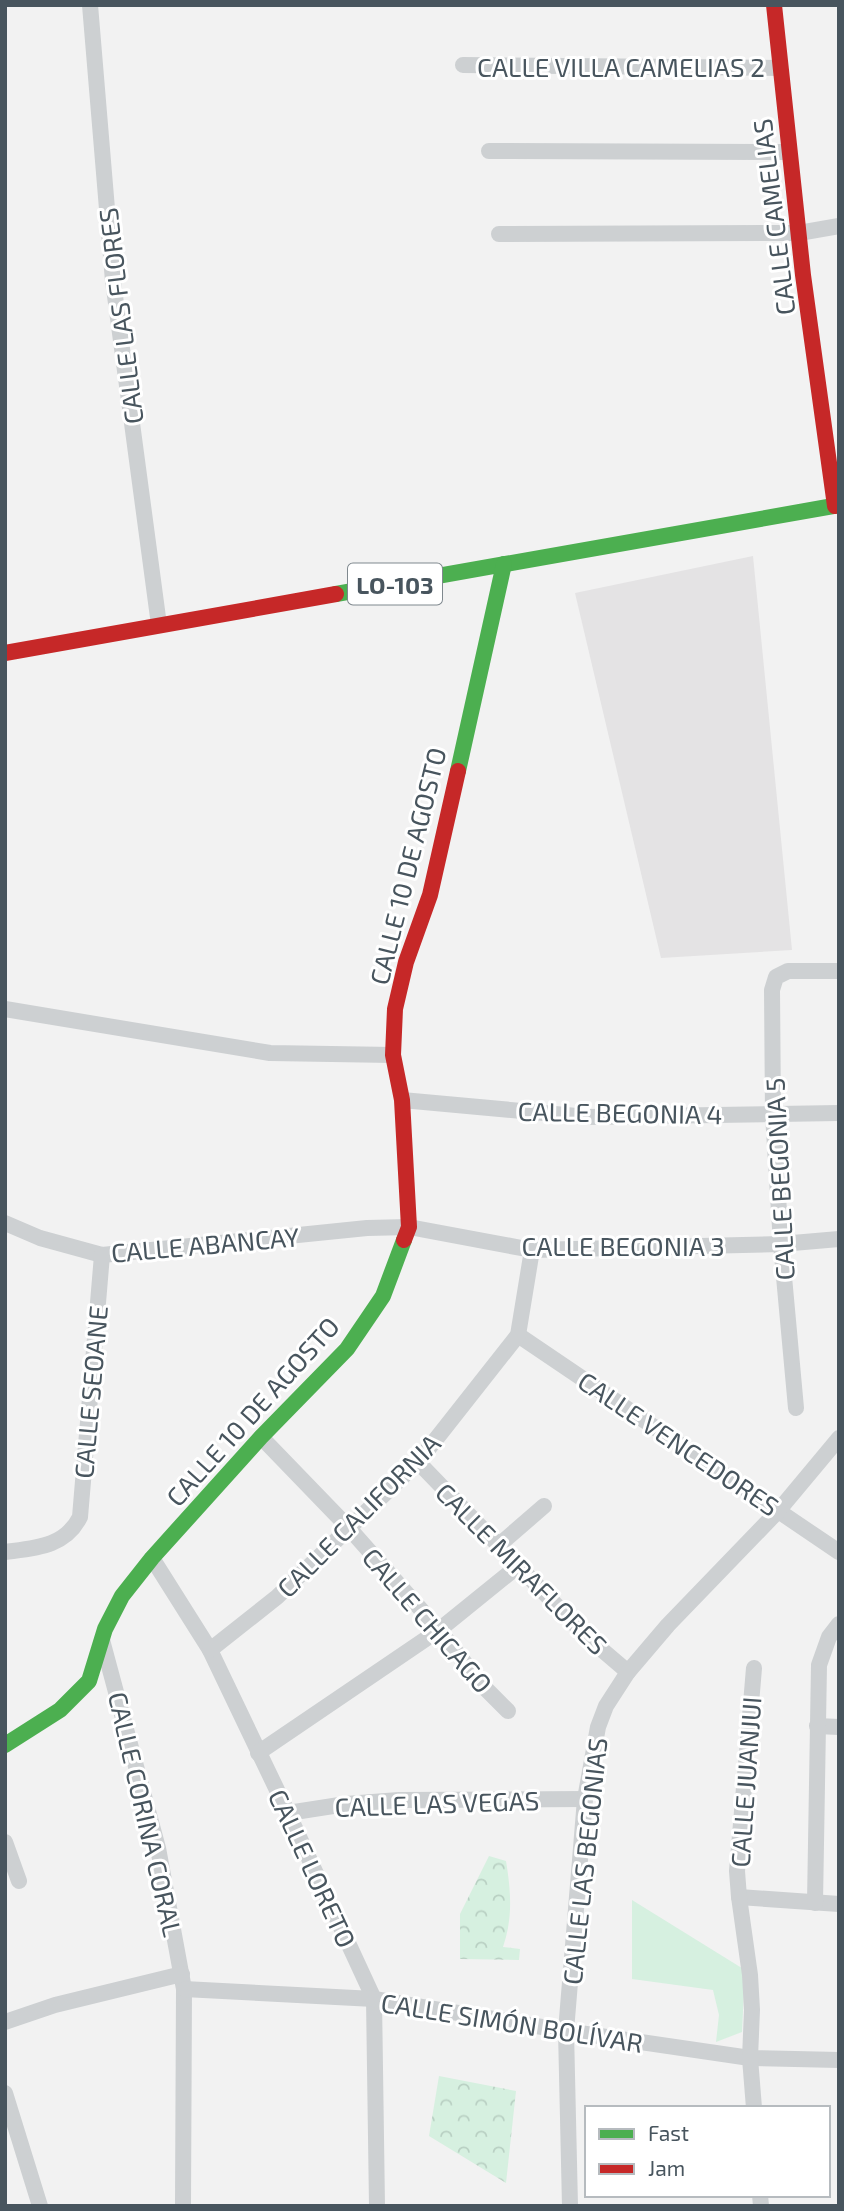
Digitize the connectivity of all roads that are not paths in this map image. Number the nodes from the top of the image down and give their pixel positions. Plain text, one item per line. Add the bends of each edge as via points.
1 (90, 5) edge
2 (774, 5) edge
3 (463, 65) dead end
4 (779, 68) junction
5 (489, 151) dead end
6 (789, 152) junction
7 (839, 226) edge
8 (799, 233) junction
9 (499, 234) dead end
10 (837, 506) edge
11 (503, 564) junction
12 (159, 625) junction
13 (5, 653) edge
14 (839, 971) edge
15 (5, 1009) edge
16 (393, 1055) junction
17 (402, 1100) junction
18 (839, 1113) edge
19 (773, 1114) junction
20 (5, 1223) edge
21 (409, 1227) junction
22 (839, 1239) edge
23 (781, 1244) junction
24 (531, 1250) junction
25 (102, 1255) junction
26 (518, 1335) junction
27 (796, 1408) dead end
28 (261, 1437) junction
29 (839, 1438) edge
30 (418, 1462) junction
31 (544, 1506) dead end
32 (779, 1510) junction
33 (348, 1527) junction
34 (499, 1545) junction
35 (5, 1552) edge
36 (839, 1552) edge
37 (152, 1558) junction
38 (518, 1566) junction
39 (839, 1624) edge
40 (439, 1630) junction
41 (102, 1640) junction
42 (210, 1650) junction
43 (754, 1668) dead end
44 (628, 1672) junction
45 (508, 1711) dead end
46 (817, 1727) junction
47 (839, 1727) edge
48 (5, 1745) edge
49 (258, 1753) junction
50 (586, 1799) junction
51 (288, 1813) junction
52 (5, 1842) edge
53 (19, 1881) dead end
54 (739, 1897) junction
55 (816, 1903) junction
56 (839, 1904) edge
57 (183, 1982) junction
58 (374, 1999) junction
59 (5, 2022) edge
60 (566, 2031) junction
61 (750, 2058) junction
62 (839, 2060) edge
63 (5, 2092) edge
64 (754, 2106) edge
65 (40, 2206) edge
66 (183, 2206) edge
67 (377, 2206) edge
68 (570, 2206) edge

1 - 12 street, CALLE LAS FLORES via 113,281
2 - 4 street, CALLE CAMELIAS
3 - 4 street, CALLE VILLA CAMELIAS 2
4 - 6 street, CALLE CAMELIAS
5 - 6 street
6 - 8 street, CALLE CAMELIAS
7 - 8 street
8 - 9 street
8 - 10 street, CALLE CAMELIAS
10 - 11 street, LO-103
11 - 12 street, LO-103
11 - 16 street, CALLE 10 DE AGOSTO via 430,895 395,1009
12 - 13 street, LO-103
14 - 19 street, CALLE BEGONIA 5 via 801,970 776,977 772,990
15 - 16 street via 270,1053
16 - 17 street, CALLE 10 DE AGOSTO
17 - 19 street, CALLE BEGONIA 4 via 588,1117
17 - 21 street, CALLE 10 DE AGOSTO
18 - 19 street, CALLE BEGONIA 4
19 - 23 street, CALLE BEGONIA 5
20 - 25 street, CALLE ABANCAY
21 - 24 street, CALLE BEGONIA 3
21 - 25 street, CALLE ABANCAY
21 - 28 street, CALLE 10 DE AGOSTO via 383,1296 347,1349
22 - 23 street, CALLE BEGONIA 3
23 - 24 street, CALLE BEGONIA 3
23 - 27 street, CALLE BEGONIA 5
24 - 26 street, CALLE CALIFORNIA
25 - 35 street, CALLE SEOANE via 80,1517 60,1540 45,1547
26 - 30 street, CALLE CALIFORNIA
26 - 32 street, CALLE VENCEDORES
28 - 33 street, CALLE CHICAGO
28 - 37 street, CALLE 10 DE AGOSTO
29 - 32 street, CALLE LAS BEGONIAS
30 - 33 street, CALLE CALIFORNIA
30 - 34 street, CALLE MIRAFLORES
31 - 34 street
32 - 36 street, CALLE VENCEDORES
32 - 44 street, CALLE LAS BEGONIAS
33 - 40 street, CALLE CHICAGO
33 - 42 street, CALLE CALIFORNIA via 277,1597
34 - 38 street, CALLE MIRAFLORES
37 - 41 street, CALLE 10 DE AGOSTO via 122,1596
37 - 42 street, CALLE LORETO
38 - 40 street
38 - 44 street, CALLE MIRAFLORES
39 - 46 street via 829,1637 820,1665
40 - 45 street, CALLE CHICAGO
40 - 49 street
41 - 48 street, CALLE 10 DE AGOSTO via 89,1681 60,1710
41 - 57 street, CALLE CORINA CORAL via 158,1848
42 - 49 street, CALLE LORETO
43 - 54 street, CALLE JUANJUI via 737,1871
44 - 50 street, CALLE LAS BEGONIAS via 598,1727
46 - 47 street
46 - 55 street
49 - 51 street, CALLE LORETO
50 - 51 street, CALLE LAS VEGAS via 399,1800
50 - 60 street, CALLE LAS BEGONIAS
51 - 58 street, CALLE LORETO
52 - 53 street
54 - 55 street
54 - 61 street, CALLE JUANJUI via 750,1975
55 - 56 street
57 - 58 street, CALLE SIMÓN BOLÍVAR
57 - 59 street, CALLE SIMÓN BOLÍVAR via 55,2006
57 - 66 street, CALLE CORINA CORAL
58 - 60 street, CALLE SIMÓN BOLÍVAR
58 - 67 street, CALLE LORETO
60 - 61 street, CALLE SIMÓN BOLÍVAR
60 - 68 street, CALLE LAS BEGONIAS
61 - 62 street, CALLE SIMÓN BOLÍVAR
61 - 64 street, CALLE JUANJUI
63 - 65 street

